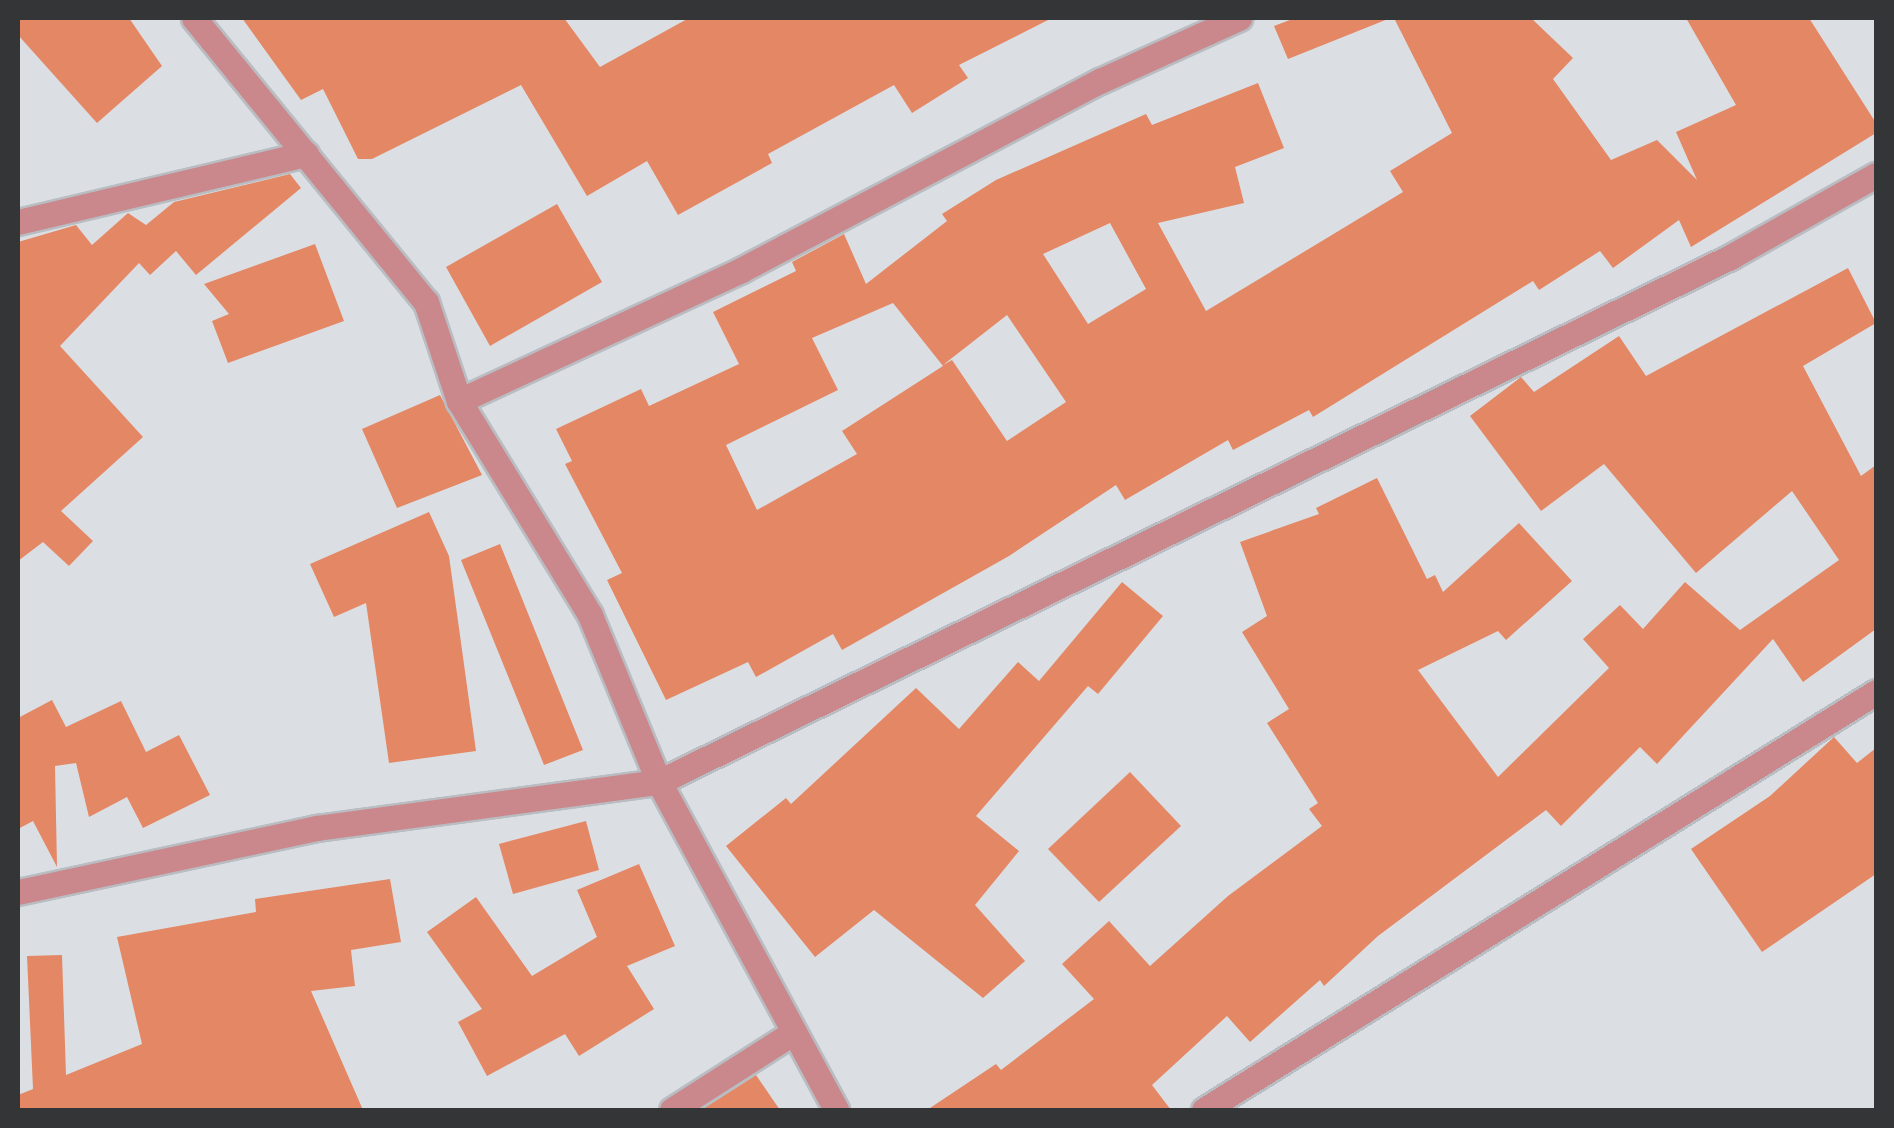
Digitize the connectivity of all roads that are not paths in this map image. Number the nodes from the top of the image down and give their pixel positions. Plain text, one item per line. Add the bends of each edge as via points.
1 (194, 18) edge
2 (1239, 18) edge
3 (306, 154) junction
4 (1876, 175) edge
5 (18, 222) edge
6 (459, 401) junction
7 (1876, 692) edge
8 (659, 782) junction
9 (18, 892) edge
10 (790, 1034) junction
11 (672, 1110) edge
12 (836, 1110) edge
13 (1204, 1110) edge

1 - 3 street
2 - 6 street via 1100,81 741,270
3 - 5 street
3 - 6 street via 426,302
4 - 8 street via 1732,256
6 - 8 street via 590,615
7 - 13 street
8 - 9 street via 317,828
8 - 10 street
10 - 11 street
10 - 12 street

